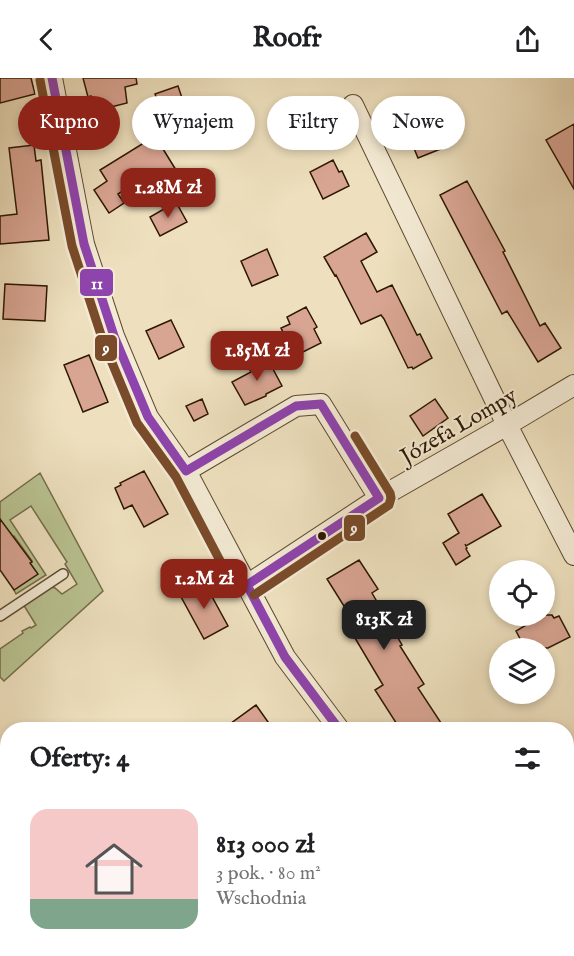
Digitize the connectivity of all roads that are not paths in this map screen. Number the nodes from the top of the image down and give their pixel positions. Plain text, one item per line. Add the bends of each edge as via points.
1 (52, 78) edge
2 (359, 117) edge
3 (574, 385) edge
4 (507, 425) junction
5 (186, 471) junction
6 (379, 498) junction
7 (574, 555) edge
8 (63, 574) dead end
9 (246, 585) junction
10 (0, 616) edge
11 (334, 722) edge

1 - 5 street via 84,244 114,336 148,417
2 - 4 street
3 - 4 street, Józefa Lompy
4 - 6 street, Józefa Lompy
4 - 7 street
5 - 6 street via 296,406 321,404
5 - 9 street
6 - 9 street, Józefa Lompy
8 - 10 lane
9 - 11 street via 285,657

